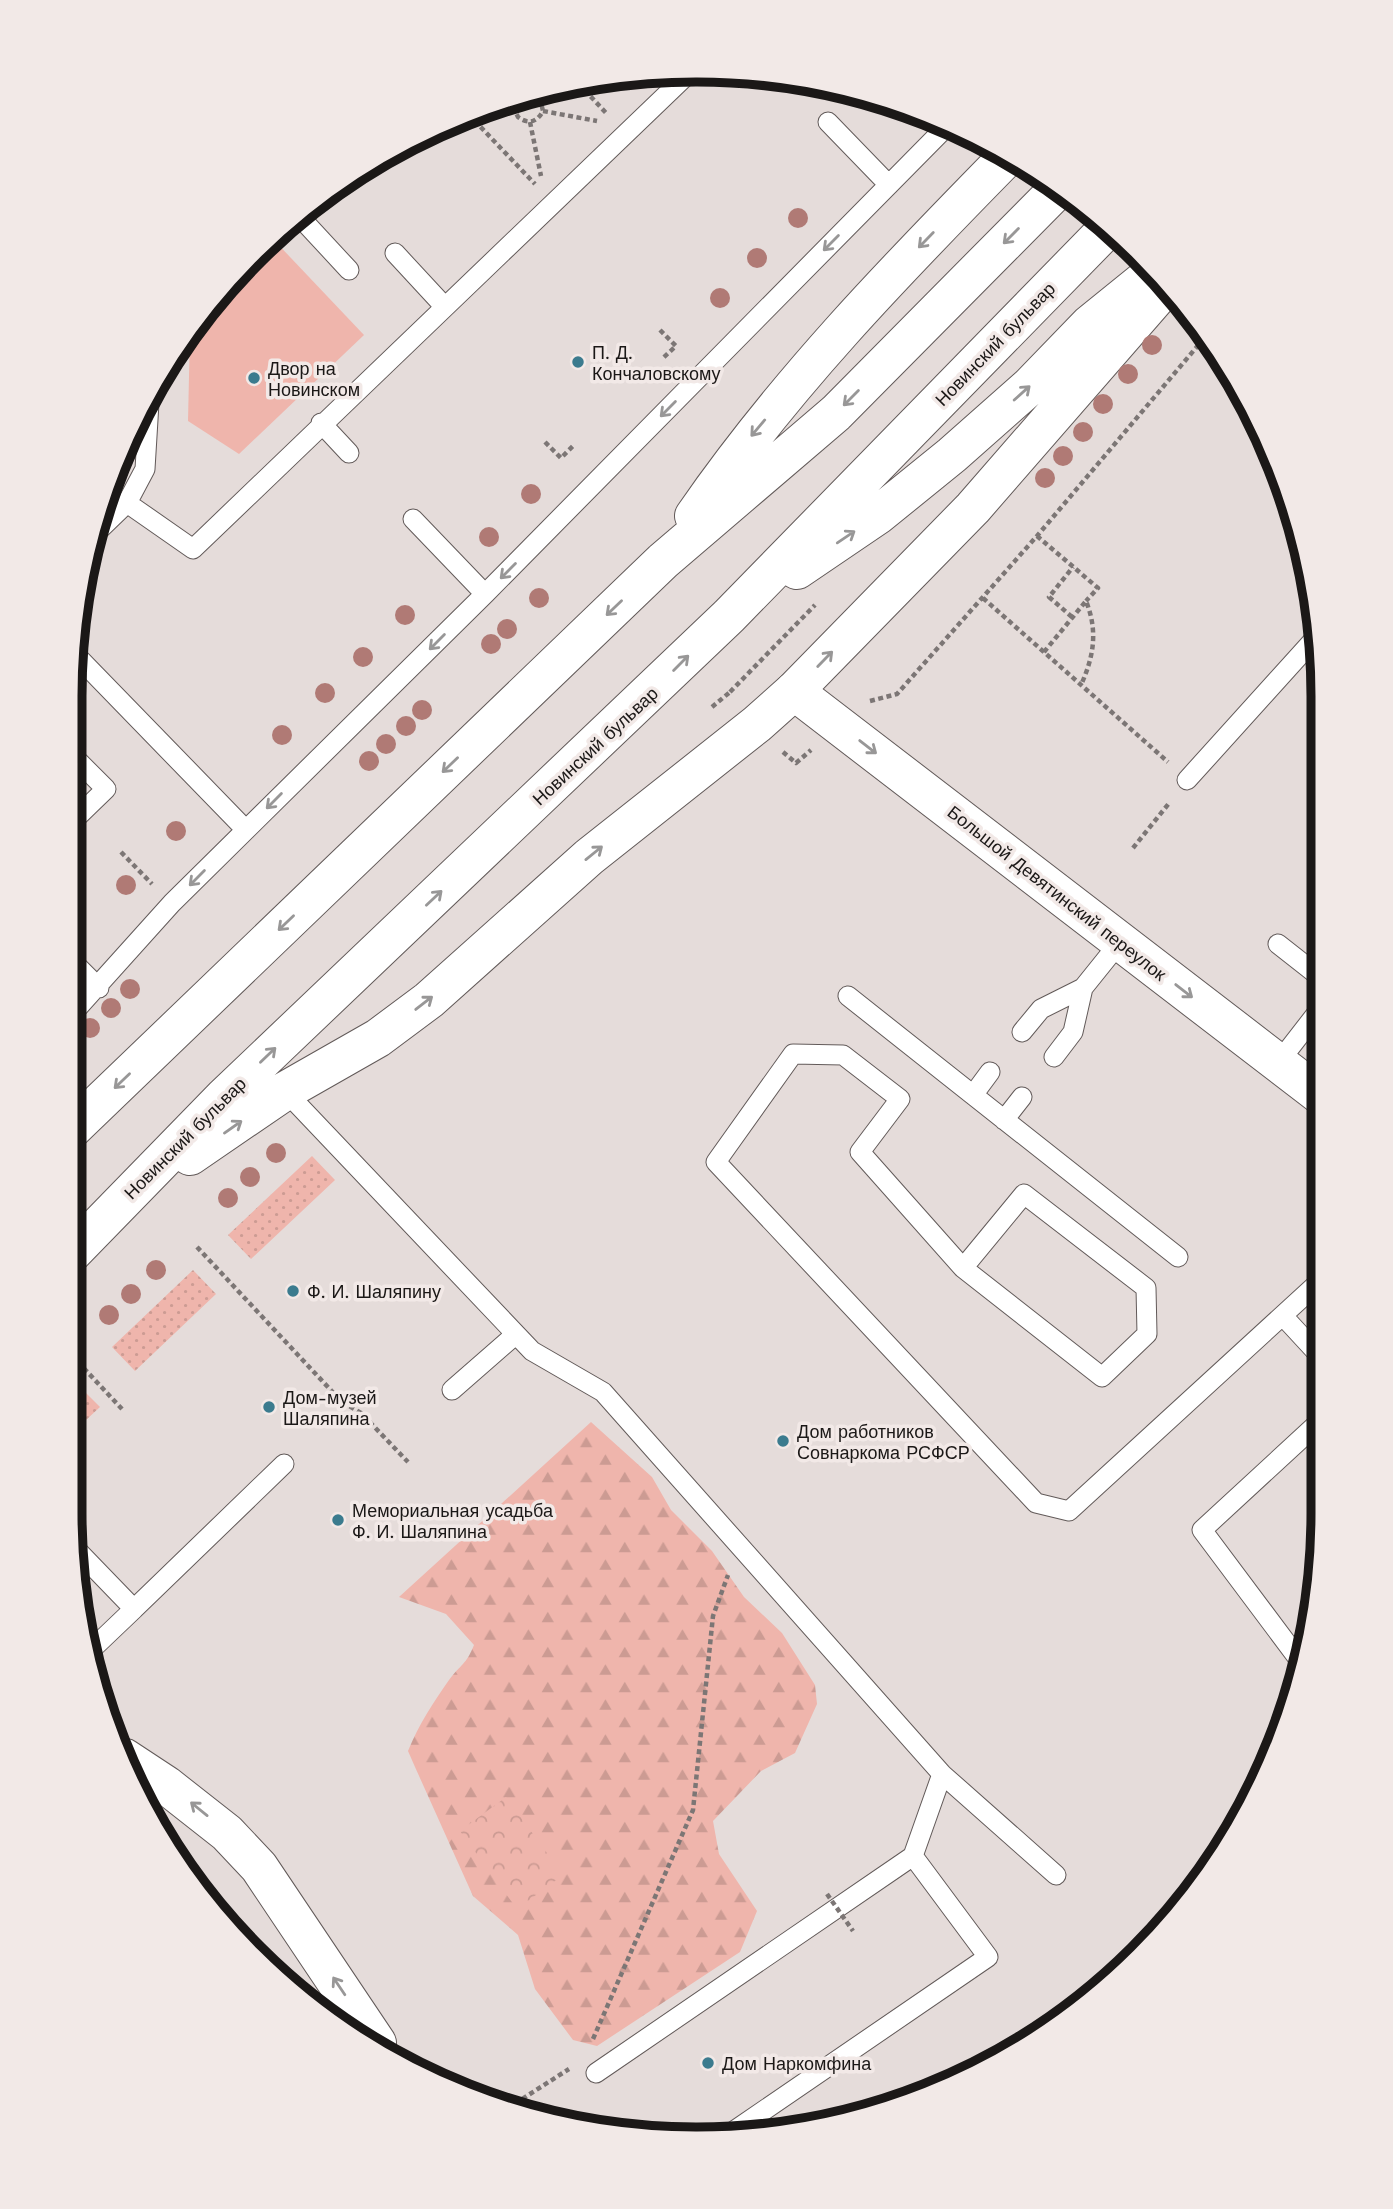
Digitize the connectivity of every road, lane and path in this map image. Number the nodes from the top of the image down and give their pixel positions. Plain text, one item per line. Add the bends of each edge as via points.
1 (679, 83) edge
2 (587, 92) edge
3 (541, 102) edge
4 (515, 110) edge
5 (543, 111) junction
6 (607, 114) dead end
7 (599, 121) dead end
8 (530, 122) junction
9 (828, 122) dead end
10 (477, 123) edge
11 (940, 133) edge
12 (1001, 163) edge
13 (541, 176) dead end
14 (889, 184) junction
15 (1051, 196) edge
16 (552, 203) junction
17 (306, 223) edge
18 (1102, 235) edge
19 (395, 253) dead end
20 (349, 270) dead end
21 (1146, 278) edge
22 (1160, 293) edge
23 (444, 306) junction
24 (660, 330) dead end
25 (676, 345) junction
26 (1200, 345) edge
27 (685, 354) dead end
28 (663, 358) dead end
29 (148, 421) edge
30 (321, 424) junction
31 (545, 442) dead end
32 (573, 446) dead end
33 (349, 453) dead end
34 (561, 458) junction
35 (567, 464) dead end
36 (127, 503) junction
37 (413, 519) dead end
38 (108, 521) edge
39 (1037, 536) junction
40 (663, 561) junction
41 (1073, 567) junction
42 (485, 594) junction
43 (983, 598) junction
44 (1086, 601) junction
45 (816, 604) dead end
46 (729, 616) junction
47 (1072, 617) junction
48 (1308, 646) edge
49 (1044, 652) junction
50 (84, 663) edge
51 (1081, 685) junction
52 (794, 691) junction
53 (730, 692) dead end
54 (867, 702) dead end
55 (776, 745) dead end
56 (817, 745) dead end
57 (82, 764) edge
58 (1187, 780) junction
59 (82, 812) edge
60 (246, 830) junction
61 (1133, 848) dead end
62 (121, 852) dead end
63 (158, 889) dead end
64 (1120, 942) junction
65 (1278, 944) dead end
66 (1311, 970) edge
67 (82, 971) edge
68 (99, 988) junction
69 (1083, 988) junction
70 (848, 996) dead end
71 (82, 1004) edge
72 (1311, 1021) edge
73 (1022, 1032) dead end
74 (1054, 1057) dead end
75 (1278, 1063) junction
76 (990, 1072) dead end
77 (1311, 1089) edge
78 (285, 1091) junction
79 (973, 1095) junction
80 (1022, 1097) dead end
81 (82, 1119) edge
82 (1004, 1120) junction
83 (117, 1208) junction
84 (82, 1243) edge
85 (197, 1247) dead end
86 (1178, 1257) dead end
87 (963, 1268) junction
88 (1311, 1289) edge
89 (1283, 1315) junction
90 (515, 1335) junction
91 (1311, 1346) edge
92 (82, 1366) edge
93 (452, 1390) dead end
94 (122, 1409) dead end
95 (1311, 1429) edge
96 (408, 1462) dead end
97 (284, 1464) dead end
98 (739, 1545) junction
99 (84, 1558) edge
100 (134, 1609) junction
101 (97, 1644) edge
102 (1294, 1653) edge
103 (138, 1766) edge
104 (942, 1774) junction
105 (913, 1856) junction
106 (1056, 1875) dead end
107 (827, 1894) dead end
108 (853, 1931) dead end
109 (370, 2032) edge
110 (591, 2046) dead end
111 (574, 2065) dead end
112 (596, 2073) dead end
113 (520, 2100) edge
114 (743, 2124) edge

1 - 16 lane
2 - 6 path
3 - 5 path
4 - 8 path via 517,117
5 - 7 path
5 - 8 path
8 - 13 path
9 - 14 lane
10 - 16 path
11 - 14 lane
12 -> 40 main road via 865,303 741,447
14 -> 42 lane
15 -> 40 main road via 836,413
16 - 23 lane
17 - 20 lane
18 - 46 main road, Новинский бульвар
19 - 23 lane
46 -> 21 main road via 878,515 1030,386 1090,324
52 -> 22 main road via 974,508
23 - 30 lane
24 - 25 path
25 - 27 path
25 - 28 path
26 - 39 path
29 - 36 lane via 145,469
30 - 33 lane
30 - 36 lane via 193,549
31 - 34 path
32 - 34 path
34 - 35 path
36 - 38 lane
37 - 42 lane
39 - 41 path
39 - 43 path
40 -> 81 main road
41 - 44 path via 1098,588
41 - 47 path via 1049,597
42 -> 60 lane
43 - 49 path
43 - 54 path via 897,694
44 - 47 path
44 - 51 path via 1094,621 1093,649
45 - 53 path
83 -> 46 main road, Новинский бульвар via 224,1097
47 - 49 path
48 - 58 lane
49 - 51 path
50 - 60 lane
51 - 58 path
52 -> 64 main road, Большой Девятинский переулок
78 -> 52 main road via 378,1038 429,1000 589,856
55 - 56 path via 796,763
57 - 59 lane via 106,789
58 - 61 path
60 -> 68 lane via 163,912
62 - 63 path
64 - 69 lane
64 -> 75 main road, Большой Девятинский переулок
65 - 66 lane
67 - 68 lane
68 - 71 lane
69 - 73 lane via 1041,1009
69 - 74 lane via 1073,1032
70 - 79 lane
72 - 75 lane
75 - 77 main road, Большой Девятинский переулок
76 - 79 lane
83 -> 78 main road
78 - 90 lane
79 - 82 lane
80 - 82 lane
82 - 86 lane
83 - 84 main road, Новинский бульвар
85 - 96 path via 341,1401 361,1413
87 - 87 lane via 1102,1377 1147,1334 1146,1288 1024,1194
87 - 89 lane via 860,1152 900,1099 843,1055 793,1054 716,1162 1036,1503 1069,1511
88 - 89 lane
89 - 91 lane
90 - 93 lane
90 - 98 lane via 532,1351 603,1392
92 - 94 path
95 - 102 lane via 1202,1530
97 - 100 lane
98 - 104 lane
98 - 110 path via 713,1616 693,1810
99 - 100 lane
100 - 101 lane
109 -> 103 main road via 260,1867 228,1833
104 - 105 lane
104 - 106 lane
105 - 112 lane
105 - 114 lane via 988,1956
107 - 108 path, bridge
111 - 113 path

